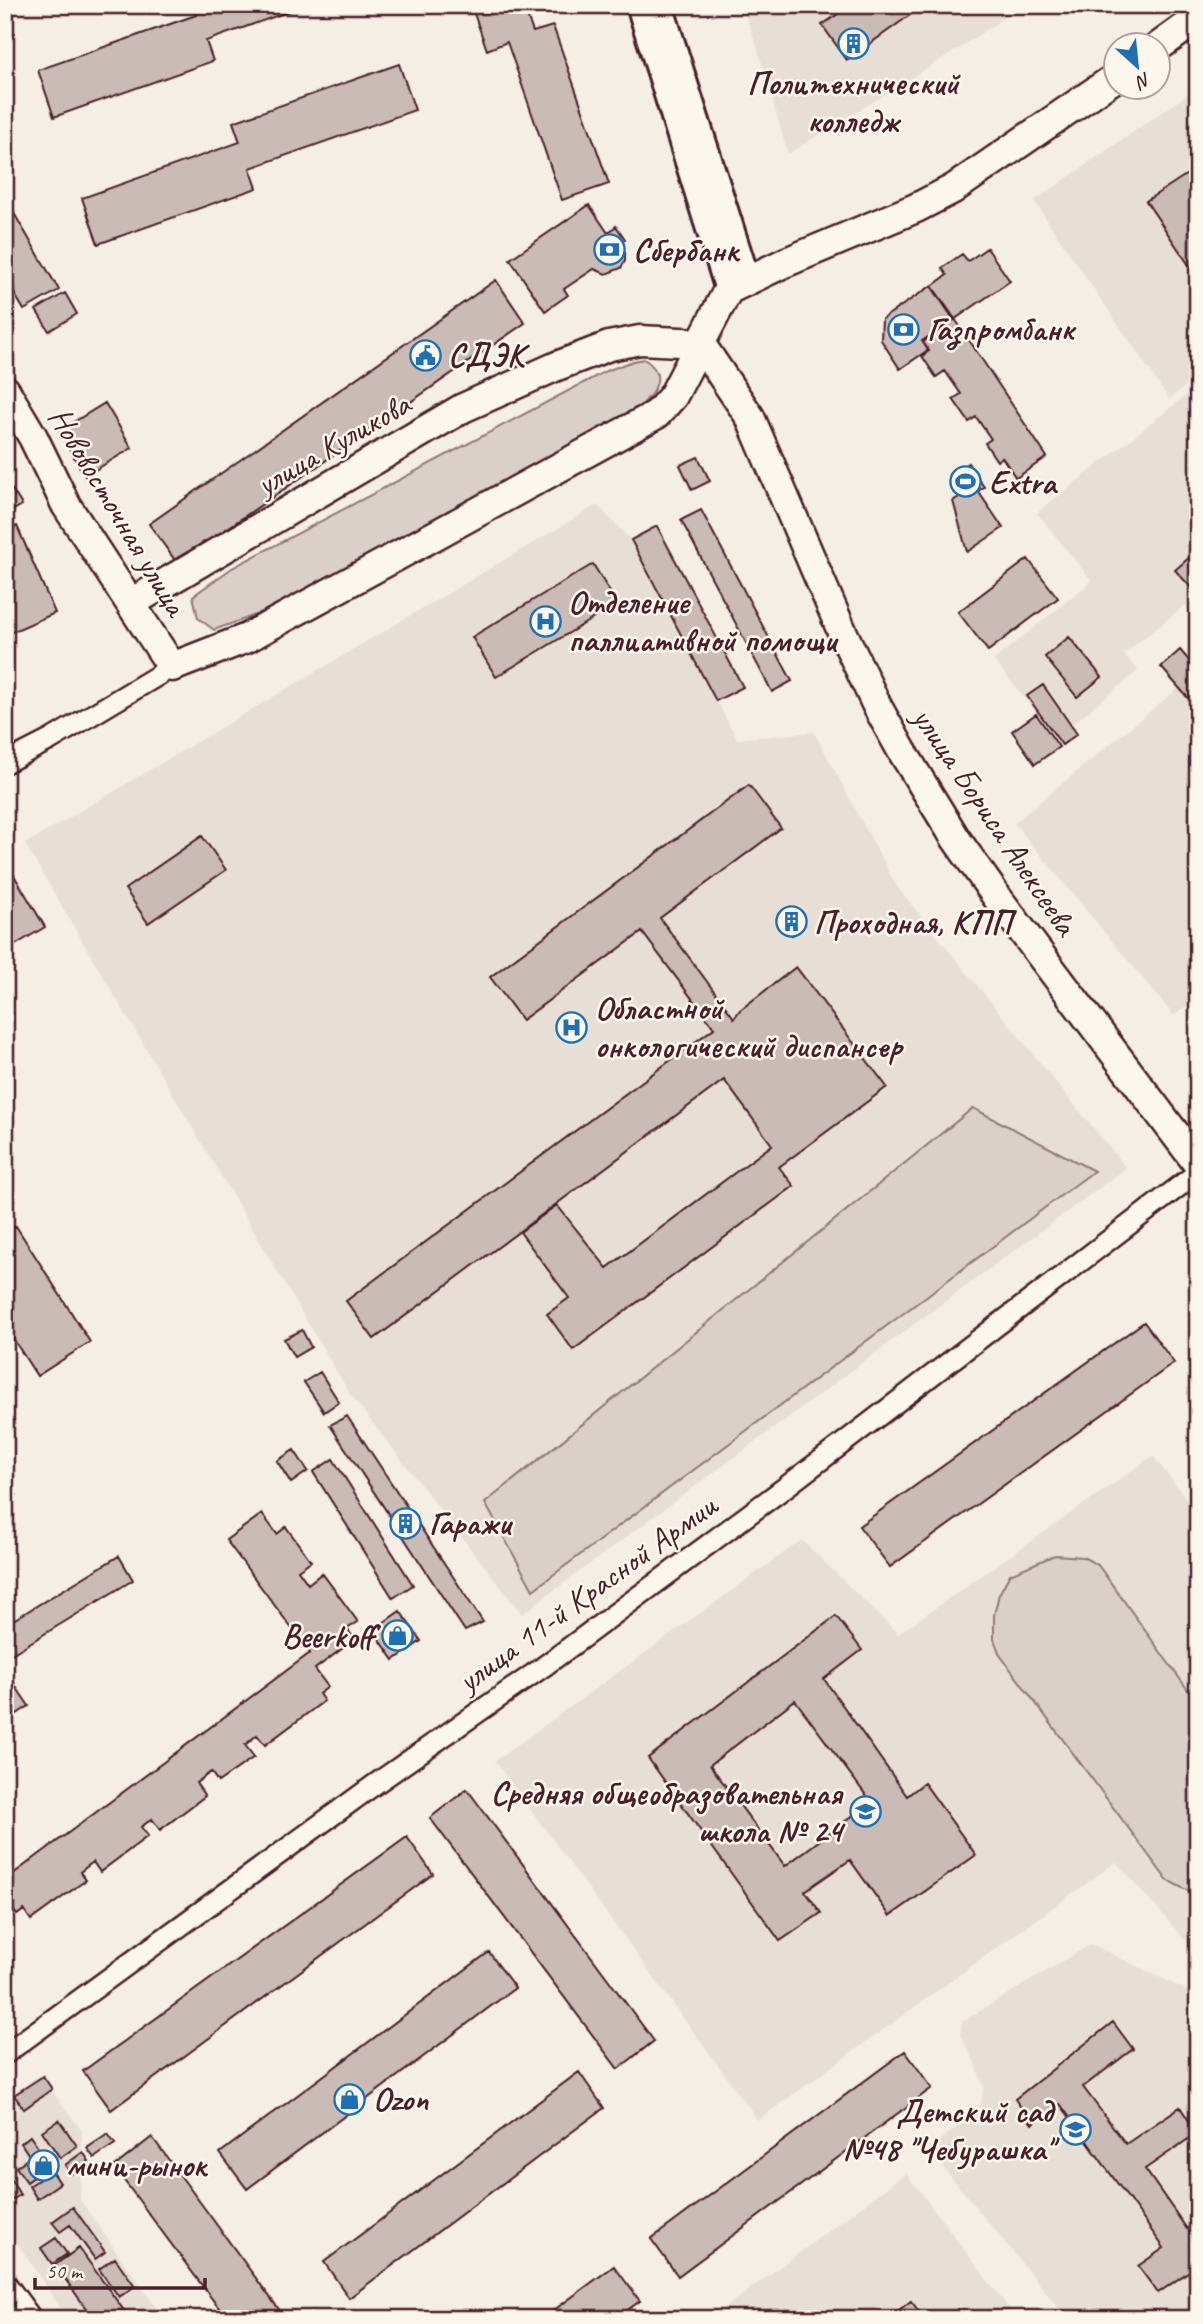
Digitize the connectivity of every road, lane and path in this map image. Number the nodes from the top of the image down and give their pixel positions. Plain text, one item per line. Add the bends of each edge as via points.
1 (639, 5) edge
2 (660, 5) edge
3 (1198, 18) edge
4 (1172, 36) edge
5 (668, 65) junction
6 (1102, 86) edge
7 (738, 286) junction
8 (700, 343) junction
9 (5, 390) edge
10 (131, 603) junction
11 (172, 667) junction
12 (5, 763) edge
13 (1198, 1164) edge
14 (1198, 1172) edge
15 (5, 2054) edge
16 (5, 2282) edge
17 (32, 2319) edge

1 - 5 street
2 - 5 street
3 - 4 main road
5 - 7 street
6 - 7 main road via 953,189
7 - 8 main road
8 - 10 main road, улица Куликова via 640,340 609,346 463,408
8 - 11 main road via 673,396 657,414 247,638
8 - 13 main road, улица Бориса Алексеева via 750,417 841,629 902,751 999,900
9 - 10 main road, Нововосточная улица via 66,505
10 - 11 main road, Нововосточная улица
11 - 12 street
14 - 15 street, улица 11-й Красной Армии via 788,1486
16 - 17 street

